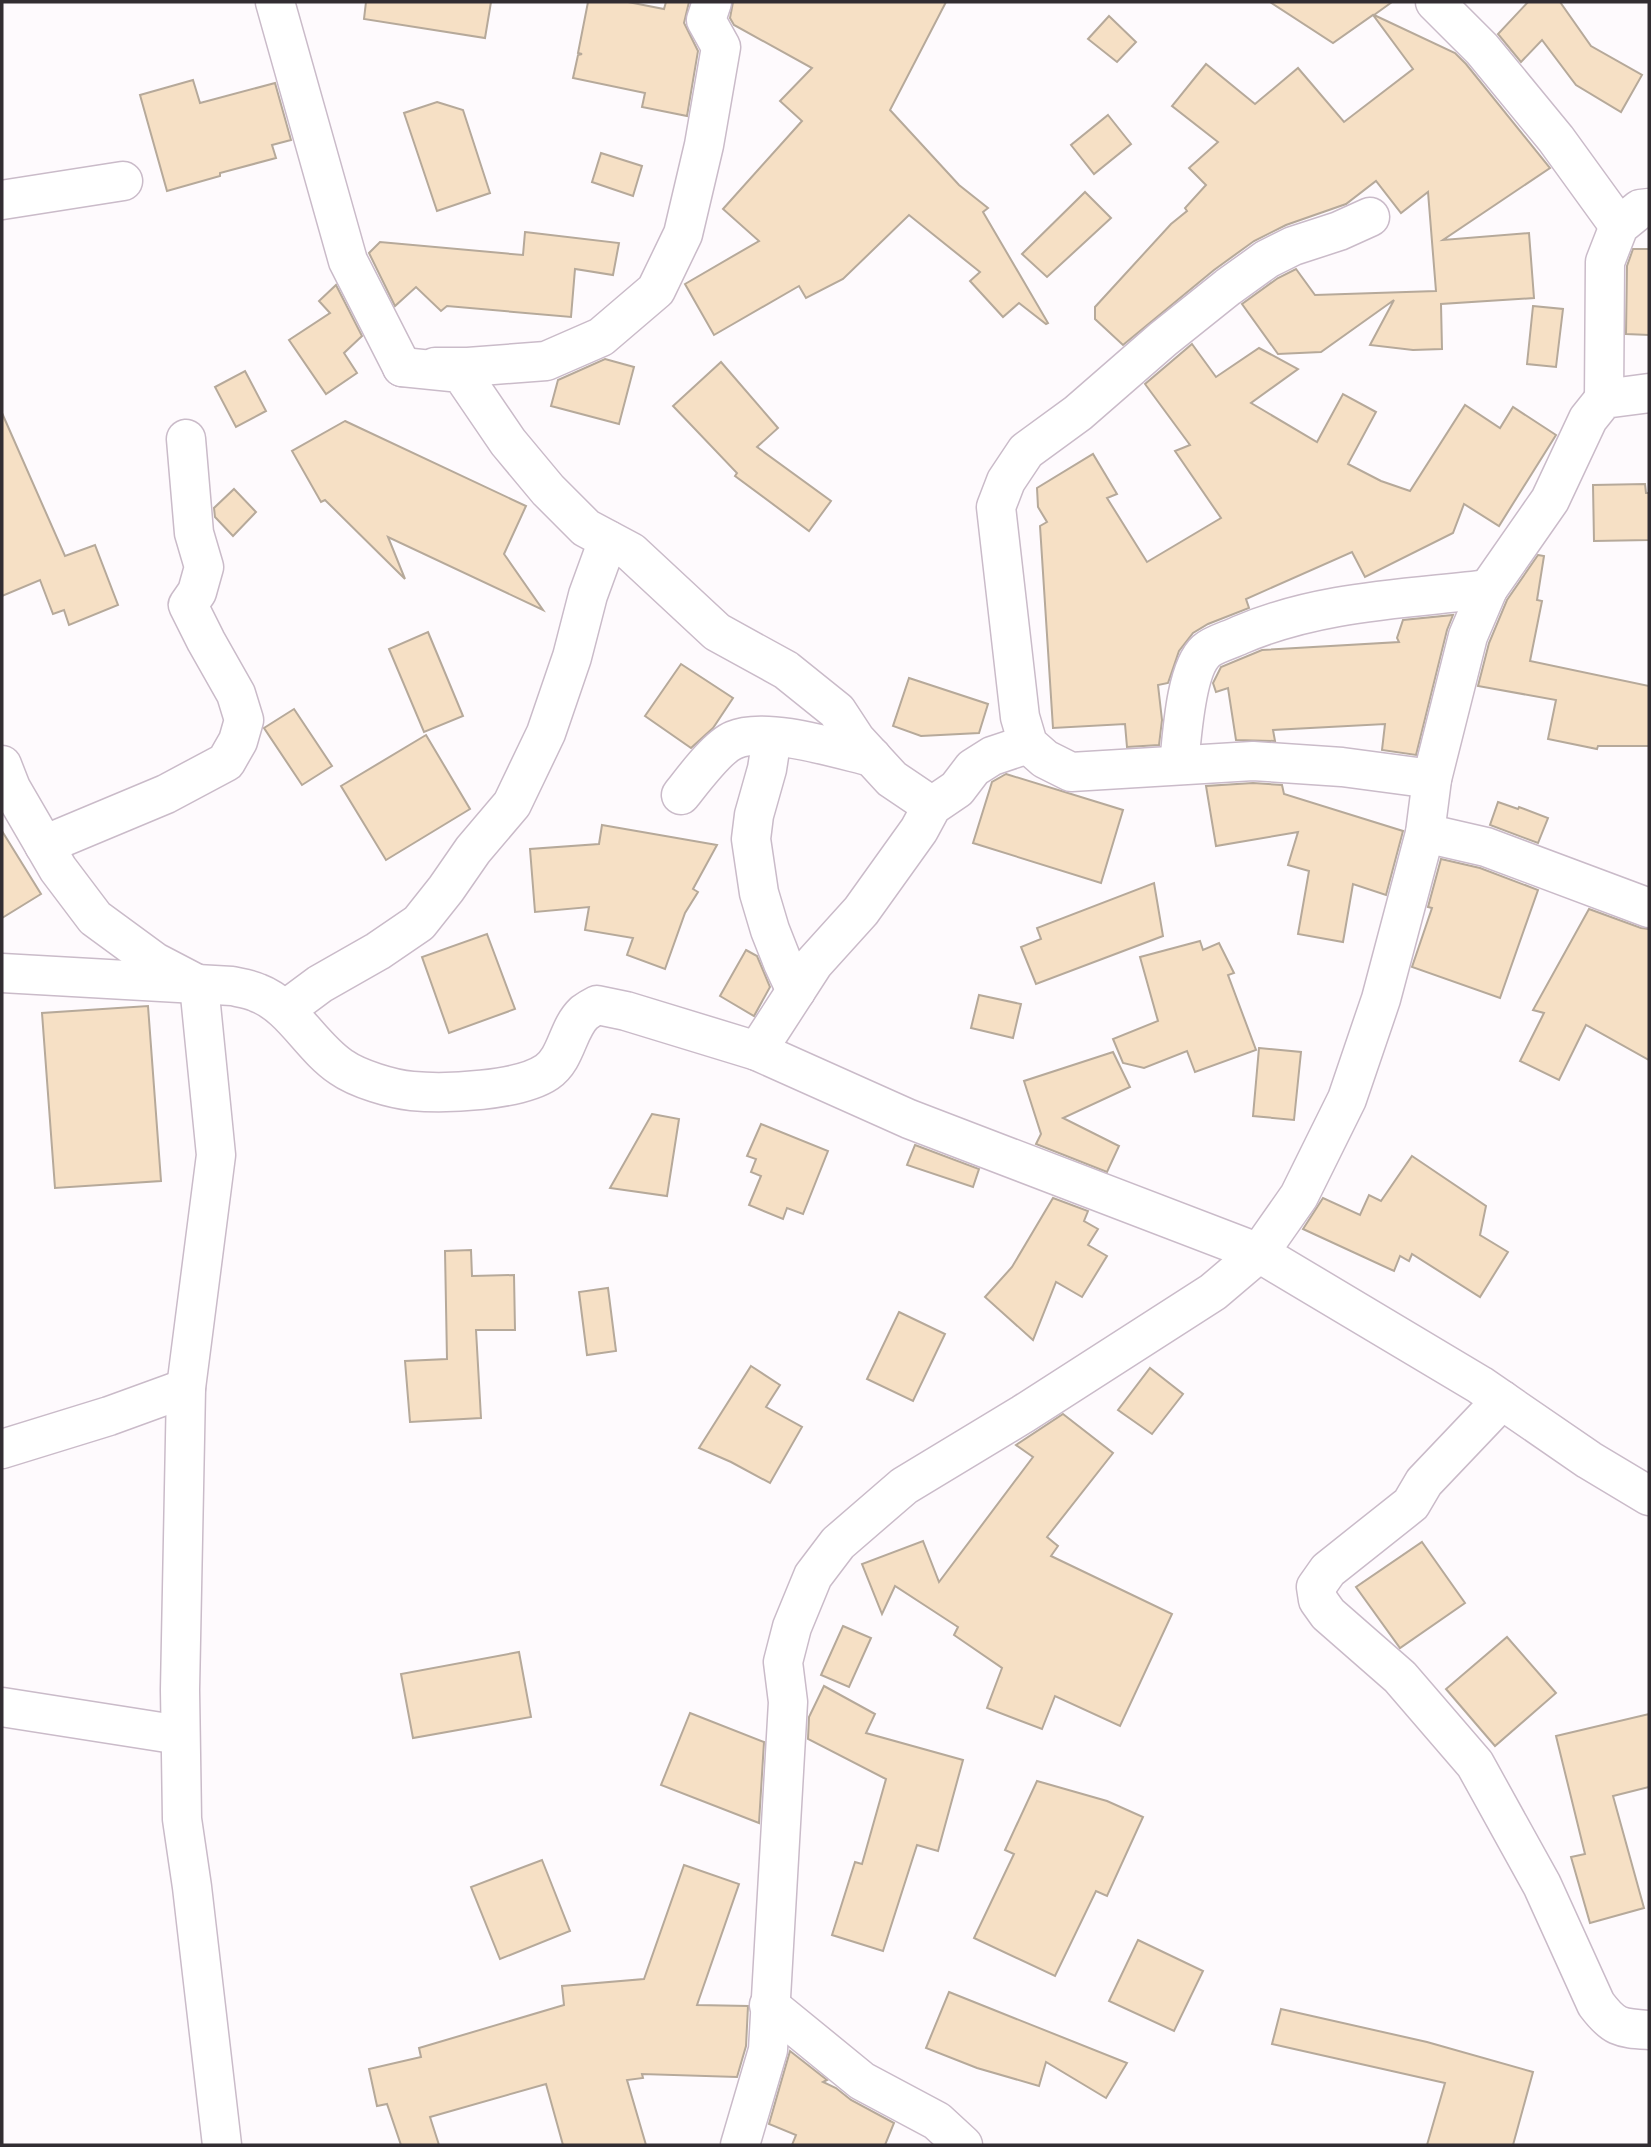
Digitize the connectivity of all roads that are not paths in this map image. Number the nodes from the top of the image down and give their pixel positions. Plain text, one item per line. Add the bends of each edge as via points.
1 (275, 2) edge
2 (712, 2) edge
3 (1435, 2) edge
4 (123, 181) dead end
5 (2, 200) edge
6 (1370, 217) dead end
7 (1634, 217) edge
8 (402, 367) junction
9 (1649, 393) edge
10 (1604, 398) junction
11 (186, 439) dead end
12 (608, 540) junction
13 (1488, 589) junction
14 (772, 737) junction
15 (1028, 744) junction
16 (872, 757) junction
17 (2, 765) edge
18 (1179, 765) junction
19 (1432, 779) junction
20 (681, 794) dead end
21 (932, 806) junction
22 (1425, 833) junction
23 (44, 845) junction
24 (1649, 908) edge
25 (2, 973) edge
26 (199, 985) junction
27 (796, 991) junction
28 (285, 1010) junction
29 (757, 1051) junction
30 (1259, 1253) junction
31 (186, 1388) junction
32 (1502, 1399) junction
33 (2, 1449) edge
34 (1649, 1496) edge
35 (2, 1707) edge
36 (180, 1735) junction
37 (769, 2005) junction
38 (1649, 2031) edge
39 (222, 2145) edge
40 (740, 2145) edge
41 (963, 2145) edge

1 - 8 street via 348,261
2 - 8 street via 706,20 721,47 704,145 683,234 656,290 601,337 546,361
3 - 7 street via 1482,49 1556,139
4 - 5 street
6 - 15 street via 1293,246 1257,266 1026,451 1006,481 996,507 1020,717
7 - 10 street via 1605,262
8 - 12 street via 461,373 548,490 586,528
9 - 10 street
10 - 13 street via 1588,419 1550,500
11 - 23 street via 194,533 204,567 188,605 236,694 244,720 238,741 226,762 166,794
12 - 16 street via 631,552 717,632 786,670 837,712
12 - 28 street via 547,733 512,804 419,923
13 - 18 street via 1362,602 1307,613 1254,629 1206,651 1191,681
13 - 19 street via 1468,635
14 - 16 street
14 - 20 street via 733,740
14 - 27 street via 751,839 759,893
15 - 18 street via 1045,760 1071,772
15 - 21 street via 992,756
16 - 21 street via 891,779
17 - 23 street via 10,788
18 - 19 street via 1253,761
19 - 22 street
21 - 27 street via 861,911 814,963
22 - 24 street via 1486,847
22 - 30 street via 1381,999 1347,1099 1299,1196
23 - 26 street via 95,918 155,962
25 - 26 street
26 - 28 street via 260,993
26 - 31 street via 216,1155
27 - 29 street
28 - 29 street via 342,1068 410,1091 514,1085 548,1071 583,1014 597,1005
29 - 30 street via 909,1119
30 - 32 street
30 - 37 street via 1213,1292 904,1486 838,1543 813,1576 783,1662 788,1702
31 - 33 street
31 - 36 street
32 - 34 street
32 - 38 street via 1424,1482 1411,1504 1328,1570 1316,1587 1318,1600 1400,1677 1475,1764 1542,1885 1606,2018 1621,2028
35 - 36 street
36 - 39 street via 182,1819
37 - 40 street via 768,2050
37 - 41 street via 862,2081 937,2121

